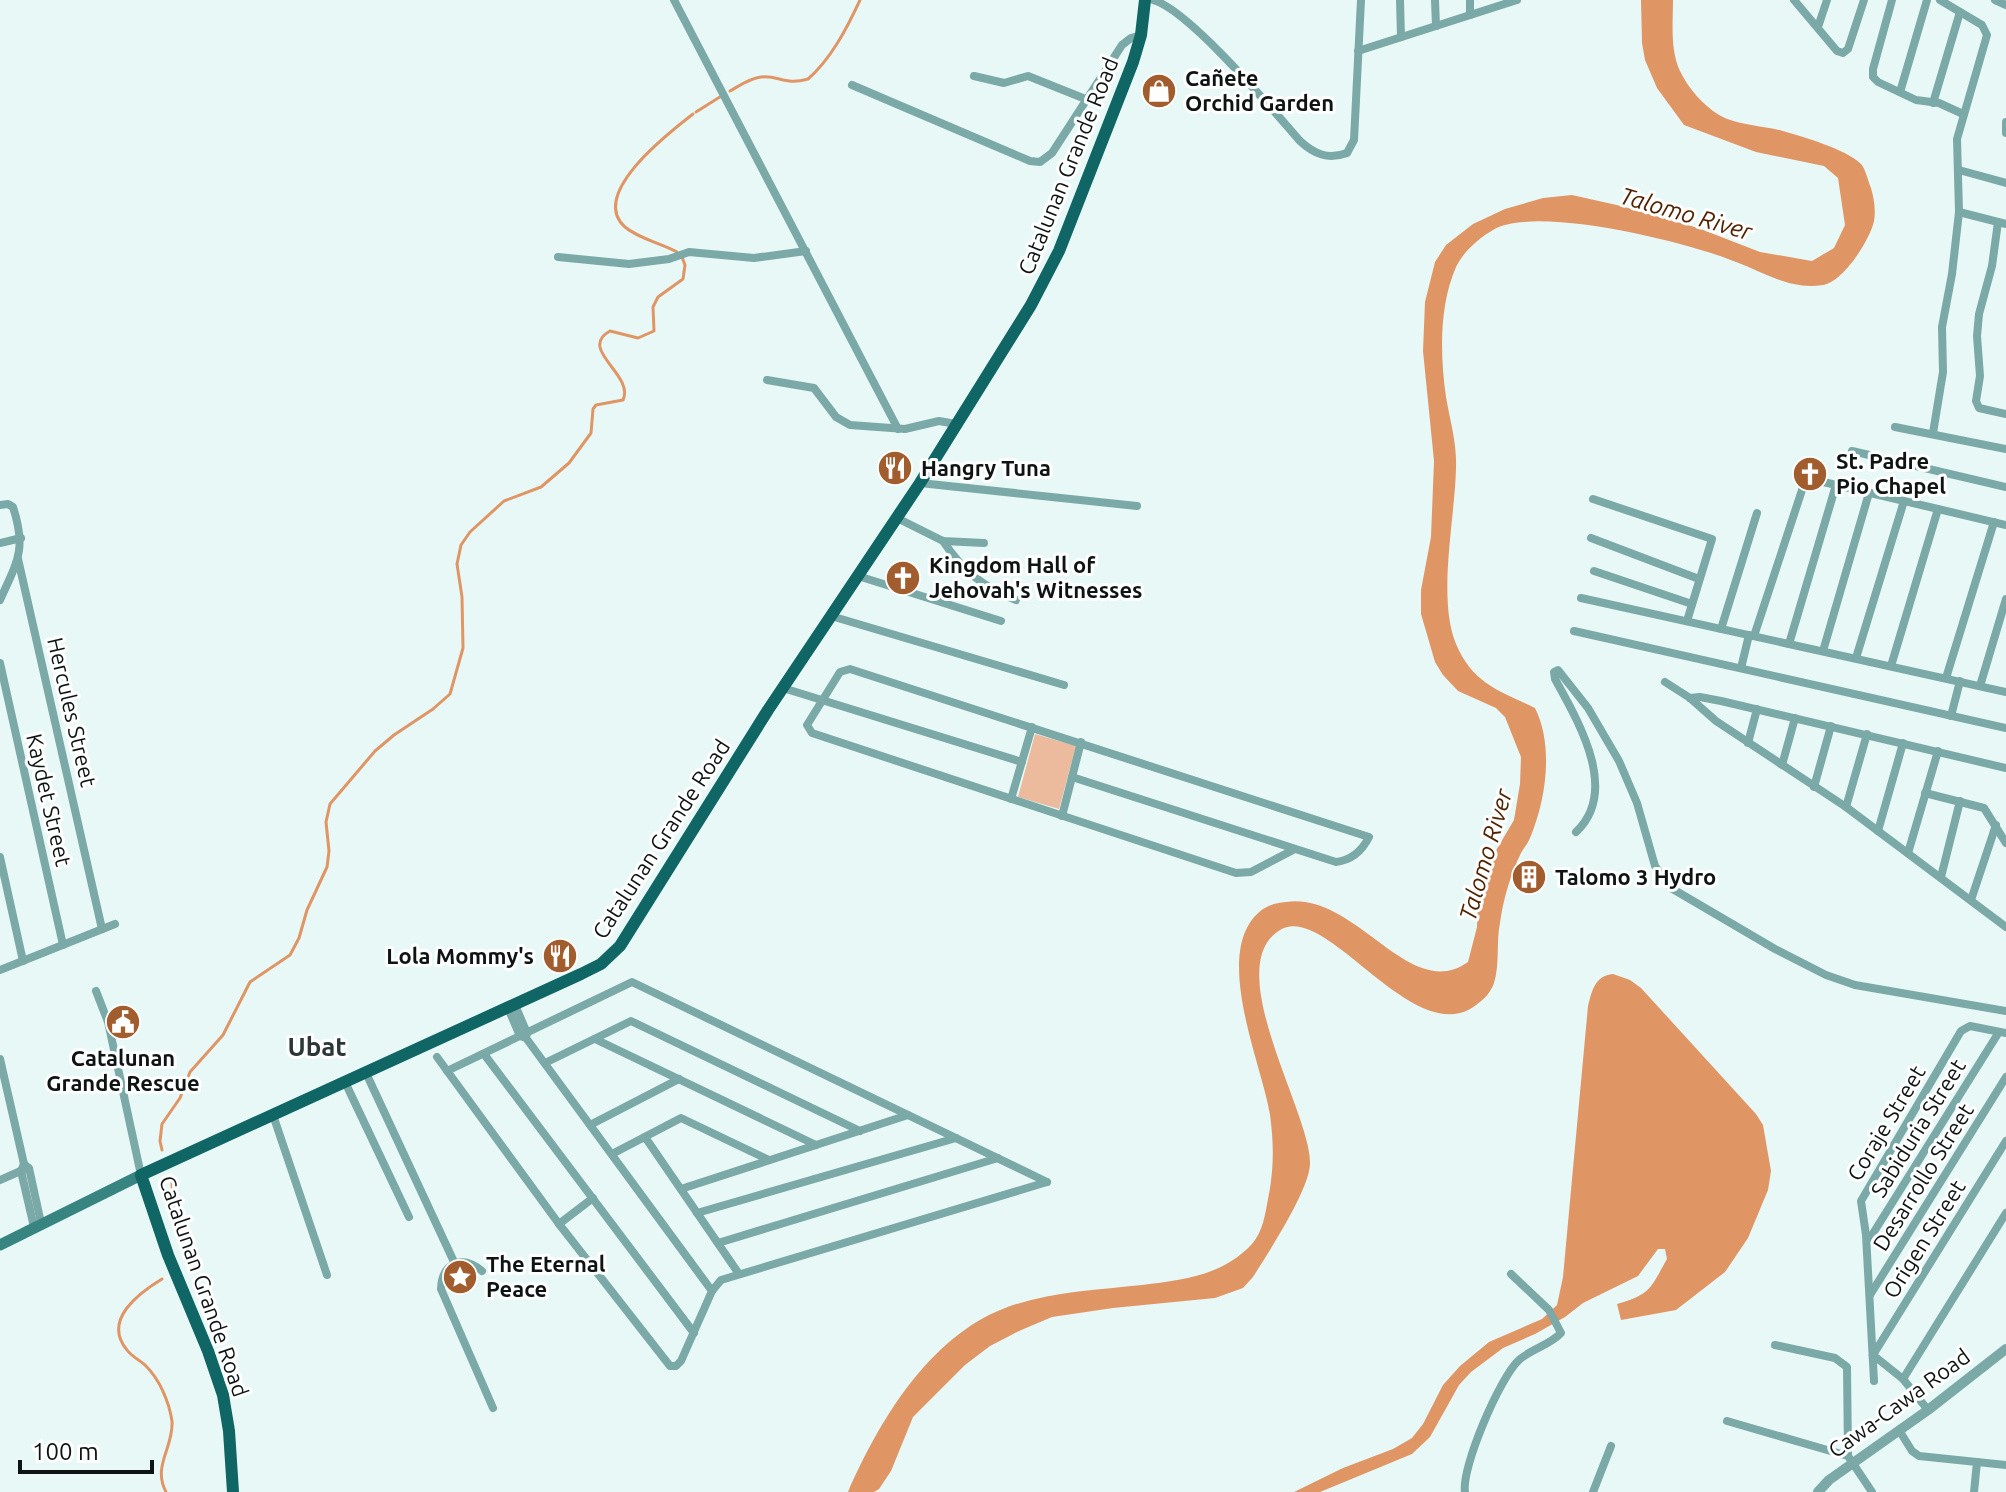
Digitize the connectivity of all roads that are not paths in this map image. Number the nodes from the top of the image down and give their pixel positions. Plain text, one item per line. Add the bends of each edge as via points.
1 (674, 0) edge
2 (1145, 0) edge
3 (1153, 0) edge
4 (1361, 0) edge
5 (1400, 0) edge
6 (1435, 0) edge
7 (1470, 0) edge
8 (1517, 0) edge
9 (1794, 0) edge
10 (1827, 0) edge
11 (1864, 0) edge
12 (1892, 0) edge
13 (1927, 0) edge
14 (1940, 0) edge
15 (1995, 0) edge
16 (1501, 2) edge
17 (2006, 5) edge
18 (1960, 12) junction
19 (1470, 15) junction
20 (1436, 26) junction
21 (1818, 27) junction
22 (1141, 35) junction
23 (1401, 37) junction
24 (1358, 51) junction
25 (974, 76) dead end
26 (852, 85) dead end
27 (1900, 92) junction
28 (1088, 100) junction
29 (1933, 103) junction
30 (1963, 114) junction
31 (2006, 122) edge
32 (2006, 133) edge
33 (1959, 170) junction
34 (2006, 183) edge
35 (1959, 212) junction
36 (2002, 223) edge
37 (806, 251) junction
38 (558, 257) dead end
39 (767, 380) dead end
40 (2006, 414) edge
41 (956, 424) junction
42 (1895, 427) dead end
43 (898, 429) junction
44 (1933, 433) junction
45 (2006, 449) edge
46 (1852, 451) dead end
47 (920, 483) junction
48 (1836, 485) junction
49 (2006, 487) edge
50 (1869, 493) junction
51 (1593, 499) dead end
52 (1904, 501) junction
53 (0, 505) edge
54 (1137, 506) dead end
55 (1938, 509) junction
56 (1757, 513) dead end
57 (897, 518) junction
58 (1994, 522) junction
59 (2006, 525) edge
60 (21, 538) junction
61 (1591, 538) dead end
62 (943, 541) junction
63 (0, 543) edge
64 (984, 543) dead end
65 (18, 559) junction
66 (1594, 571) dead end
67 (858, 576) junction
68 (10, 577) junction
69 (1699, 579) junction
70 (0, 580) edge
71 (1581, 598) dead end
72 (2006, 599) edge
73 (0, 600) edge
74 (1016, 600) dead end
75 (1692, 604) junction
76 (831, 616) junction
77 (1001, 621) dead end
78 (1687, 621) junction
79 (1721, 629) junction
80 (1574, 631) dead end
81 (1751, 635) junction
82 (1789, 644) junction
83 (1823, 651) junction
84 (1856, 658) junction
85 (0, 663) edge
86 (1891, 666) junction
87 (1741, 668) junction
88 (1946, 678) junction
89 (1960, 681) junction
90 (1665, 682) dead end
91 (1064, 685) dead end
92 (1980, 686) junction
93 (783, 688) junction
94 (2006, 692) edge
95 (1690, 698) junction
96 (822, 699) junction
97 (1721, 701) junction
98 (1757, 709) junction
99 (1951, 716) junction
100 (1795, 718) junction
101 (1716, 721) junction
102 (1831, 726) junction
103 (1032, 727) junction
104 (2006, 728) edge
105 (1867, 734) junction
106 (1081, 742) junction
107 (1748, 743) junction
108 (1903, 743) junction
109 (1938, 751) junction
110 (1022, 762) junction
111 (1782, 765) junction
112 (2006, 768) edge
113 (1072, 777) junction
114 (1814, 787) junction
115 (1925, 793) junction
116 (1011, 799) junction
117 (1960, 801) junction
118 (1846, 807) junction
119 (1062, 816) junction
120 (1996, 825) junction
121 (1878, 831) junction
122 (1576, 832) dead end
123 (2006, 843) edge
124 (1295, 849) junction
125 (1908, 853) junction
126 (0, 857) edge
127 (1941, 877) junction
128 (1971, 900) junction
129 (2006, 915) edge
130 (115, 924) dead end
131 (2004, 926) edge
132 (102, 929) junction
133 (63, 945) junction
134 (23, 961) junction
135 (0, 970) edge
136 (96, 991) dead end
137 (511, 1006) junction
138 (2006, 1011) edge
139 (2003, 1032) edge
140 (524, 1036) junction
141 (595, 1039) junction
142 (484, 1054) junction
143 (437, 1057) dead end
144 (0, 1059) edge
145 (545, 1063) junction
146 (447, 1071) junction
147 (366, 1073) junction
148 (2006, 1077) edge
149 (679, 1079) junction
150 (345, 1082) junction
151 (273, 1115) junction
152 (908, 1115) junction
153 (590, 1125) junction
154 (860, 1131) junction
155 (645, 1137) junction
156 (956, 1138) junction
157 (2006, 1141) edge
158 (816, 1145) junction
159 (612, 1154) junction
160 (998, 1158) junction
161 (769, 1160) junction
162 (25, 1168) junction
163 (141, 1175) junction
164 (0, 1180) edge
165 (681, 1189) junction
166 (593, 1198) junction
167 (697, 1213) junction
168 (2006, 1213) edge
169 (409, 1217) dead end
170 (559, 1224) junction
171 (38, 1225) junction
172 (718, 1243) junction
173 (1867, 1244) junction
174 (0, 1245) edge
175 (455, 1264) junction
176 (482, 1271) dead end
177 (739, 1274) junction
178 (1511, 1274) dead end
179 (327, 1275) dead end
180 (712, 1291) junction
181 (1870, 1296) junction
182 (694, 1333) junction
183 (1775, 1345) dead end
184 (2006, 1349) edge
185 (1873, 1355) junction
186 (1903, 1379) junction
187 (1874, 1381) dead end
188 (493, 1408) dead end
189 (1928, 1410) junction
190 (1727, 1421) dead end
191 (1899, 1430) junction
192 (1611, 1446) dead end
193 (1850, 1459) junction
194 (1977, 1462) junction
195 (2006, 1465) edge
196 (233, 1492) edge
197 (1465, 1492) edge
198 (1593, 1492) edge
199 (1818, 1492) edge
200 (1872, 1492) edge
201 (1974, 1492) edge

1 - 37 street
2 - 22 main road, Catalunan Grande Road
3 - 24 street via 1193,25 1300,141 1323,156 1352,148
4 - 24 street
5 - 23 street
6 - 20 street
7 - 19 street
8 - 16 street
9 - 21 street
10 - 21 street
11 - 21 street via 1843,53
12 - 27 street via 1873,73 1878,82
13 - 27 street
14 - 18 street
15 - 17 street
16 - 19 street
18 - 29 street
18 - 30 street via 1982,25 1987,35
19 - 20 street
20 - 23 street
22 - 28 street via 1122,45
22 - 41 main road, Catalunan Grande Road via 1059,251
23 - 24 street
25 - 28 street via 1004,83 1028,76
26 - 28 street via 1035,162 1052,153
27 - 29 street
29 - 30 street
30 - 33 street via 1956,153
31 - 32 street
33 - 34 street
33 - 35 street
35 - 36 street
35 - 44 street
36 - 40 street via 1978,325 1976,401 1979,408
37 - 38 street via 754,258 689,252 629,264
37 - 43 street
39 - 43 street via 814,388 843,422
41 - 43 street via 939,421
41 - 47 main road, Catalunan Grande Road
42 - 44 street
44 - 45 street
46 - 49 street
47 - 54 street
47 - 57 main road, Catalunan Grande Road
48 - 50 street
48 - 81 street via 1815,480 1803,487
48 - 82 street
50 - 52 street
50 - 83 street
51 - 69 street via 1712,539
52 - 55 street
52 - 84 street
53 - 60 street, Hercules Street via 11,505
55 - 58 street
55 - 86 street
56 - 79 street
57 - 62 street
57 - 67 main road, Catalunan Grande Road
58 - 59 street
58 - 88 street
60 - 63 street
60 - 65 street, Hercules Street
61 - 69 street
62 - 64 street
62 - 74 street via 983,585
65 - 68 street
65 - 132 street, Hercules Street
66 - 75 street
67 - 76 main road, Catalunan Grande Road
67 - 77 street
68 - 70 street
68 - 73 street
69 - 75 street
71 - 78 street
72 - 92 street
75 - 78 street
76 - 91 street
76 - 93 main road, Catalunan Grande Road
78 - 79 street
79 - 81 street
80 - 87 street
81 - 82 street
81 - 87 street
82 - 83 street
83 - 84 street
84 - 86 street
85 - 133 street, Kaydet Street
86 - 88 street
87 - 99 street
88 - 89 street
89 - 92 street
89 - 99 street
90 - 95 street
92 - 94 street
93 - 96 street
93 - 137 main road, Catalunan Grande Road via 620,946 593,969
95 - 97 street
95 - 101 street
96 - 103 street via 847,669
96 - 110 street
96 - 116 street via 808,721 812,733
97 - 98 street
97 - 101 street
98 - 100 street
98 - 107 street
99 - 104 street
100 - 102 street
100 - 111 street
101 - 107 street
102 - 105 street
102 - 114 street
103 - 106 street
103 - 110 street
105 - 108 street
105 - 118 street
106 - 113 street
106 - 124 street via 1369,837 1344,861
107 - 111 street
108 - 109 street
108 - 121 street
109 - 112 street
109 - 115 street
110 - 116 street
111 - 114 street
113 - 119 street
113 - 124 street
114 - 118 street
115 - 117 street
115 - 125 street
116 - 119 street
117 - 120 street via 1984,808
117 - 127 street
118 - 121 street
119 - 124 street via 1242,874
120 - 123 street
120 - 128 street
121 - 125 street
122 - 138 street via 1594,805 1594,780 1579,726 1555,679 1558,670 1619,761 1655,866 1671,888 1826,975 1855,985
125 - 127 street
126 - 134 street
127 - 128 street
128 - 131 street
129 - 131 street
130 - 132 street
132 - 133 street
133 - 134 street
134 - 135 street
136 - 163 street via 108,1022
137 - 140 street
137 - 147 main road, Catalunan Grande Road
139 - 173 street, Sabiduria Street
139 - 173 street, Coraje Street via 1967,1027 1961,1031 1863,1197
140 - 142 street
140 - 145 street
140 - 152 street via 632,982
141 - 145 street
141 - 149 street
141 - 154 street via 631,1021
142 - 146 street
142 - 166 street
143 - 146 street
144 - 162 street
145 - 153 street
146 - 170 street
147 - 150 main road, Catalunan Grande Road
147 - 175 street
148 - 181 street, Desarrollo Street
149 - 153 street
149 - 158 street
150 - 151 main road, Catalunan Grande Road
150 - 169 street
151 - 163 main road, Catalunan Grande Road
151 - 179 street
152 - 154 street
152 - 156 street
153 - 159 street
154 - 158 street
155 - 159 street
155 - 161 street via 681,1118
155 - 165 street
156 - 160 street
156 - 167 street
157 - 185 street, Origen Street
158 - 161 street
159 - 180 street
160 - 172 street
160 - 177 street via 1047,1182
161 - 165 street
162 - 164 street
162 - 171 street
163 - 171 main road
163 - 196 main road, Catalunan Grande Road via 223,1395
165 - 167 street
166 - 170 street
166 - 182 street
167 - 172 street
168 - 186 street
170 - 182 street via 667,1364 679,1364
171 - 174 main road
172 - 177 street
173 - 181 street, Coraje Street
175 - 176 street via 468,1261
175 - 188 street via 441,1282 442,1295
177 - 180 street via 721,1280
178 - 197 street via 1549,1310 1560,1335 1521,1358 1495,1396 1466,1475
180 - 182 street
181 - 185 street, Coraje Street
183 - 193 street via 1835,1358 1847,1367
184 - 189 street, Cawa-Cawa Road
185 - 186 street
185 - 187 street, Coraje Street
186 - 189 street
189 - 191 street, Cawa-Cawa Road
190 - 193 street
191 - 193 street, Cawa-Cawa Road
191 - 194 street via 1919,1456
192 - 198 street
193 - 199 street, Cawa-Cawa Road
193 - 200 street
194 - 195 street
194 - 201 street

